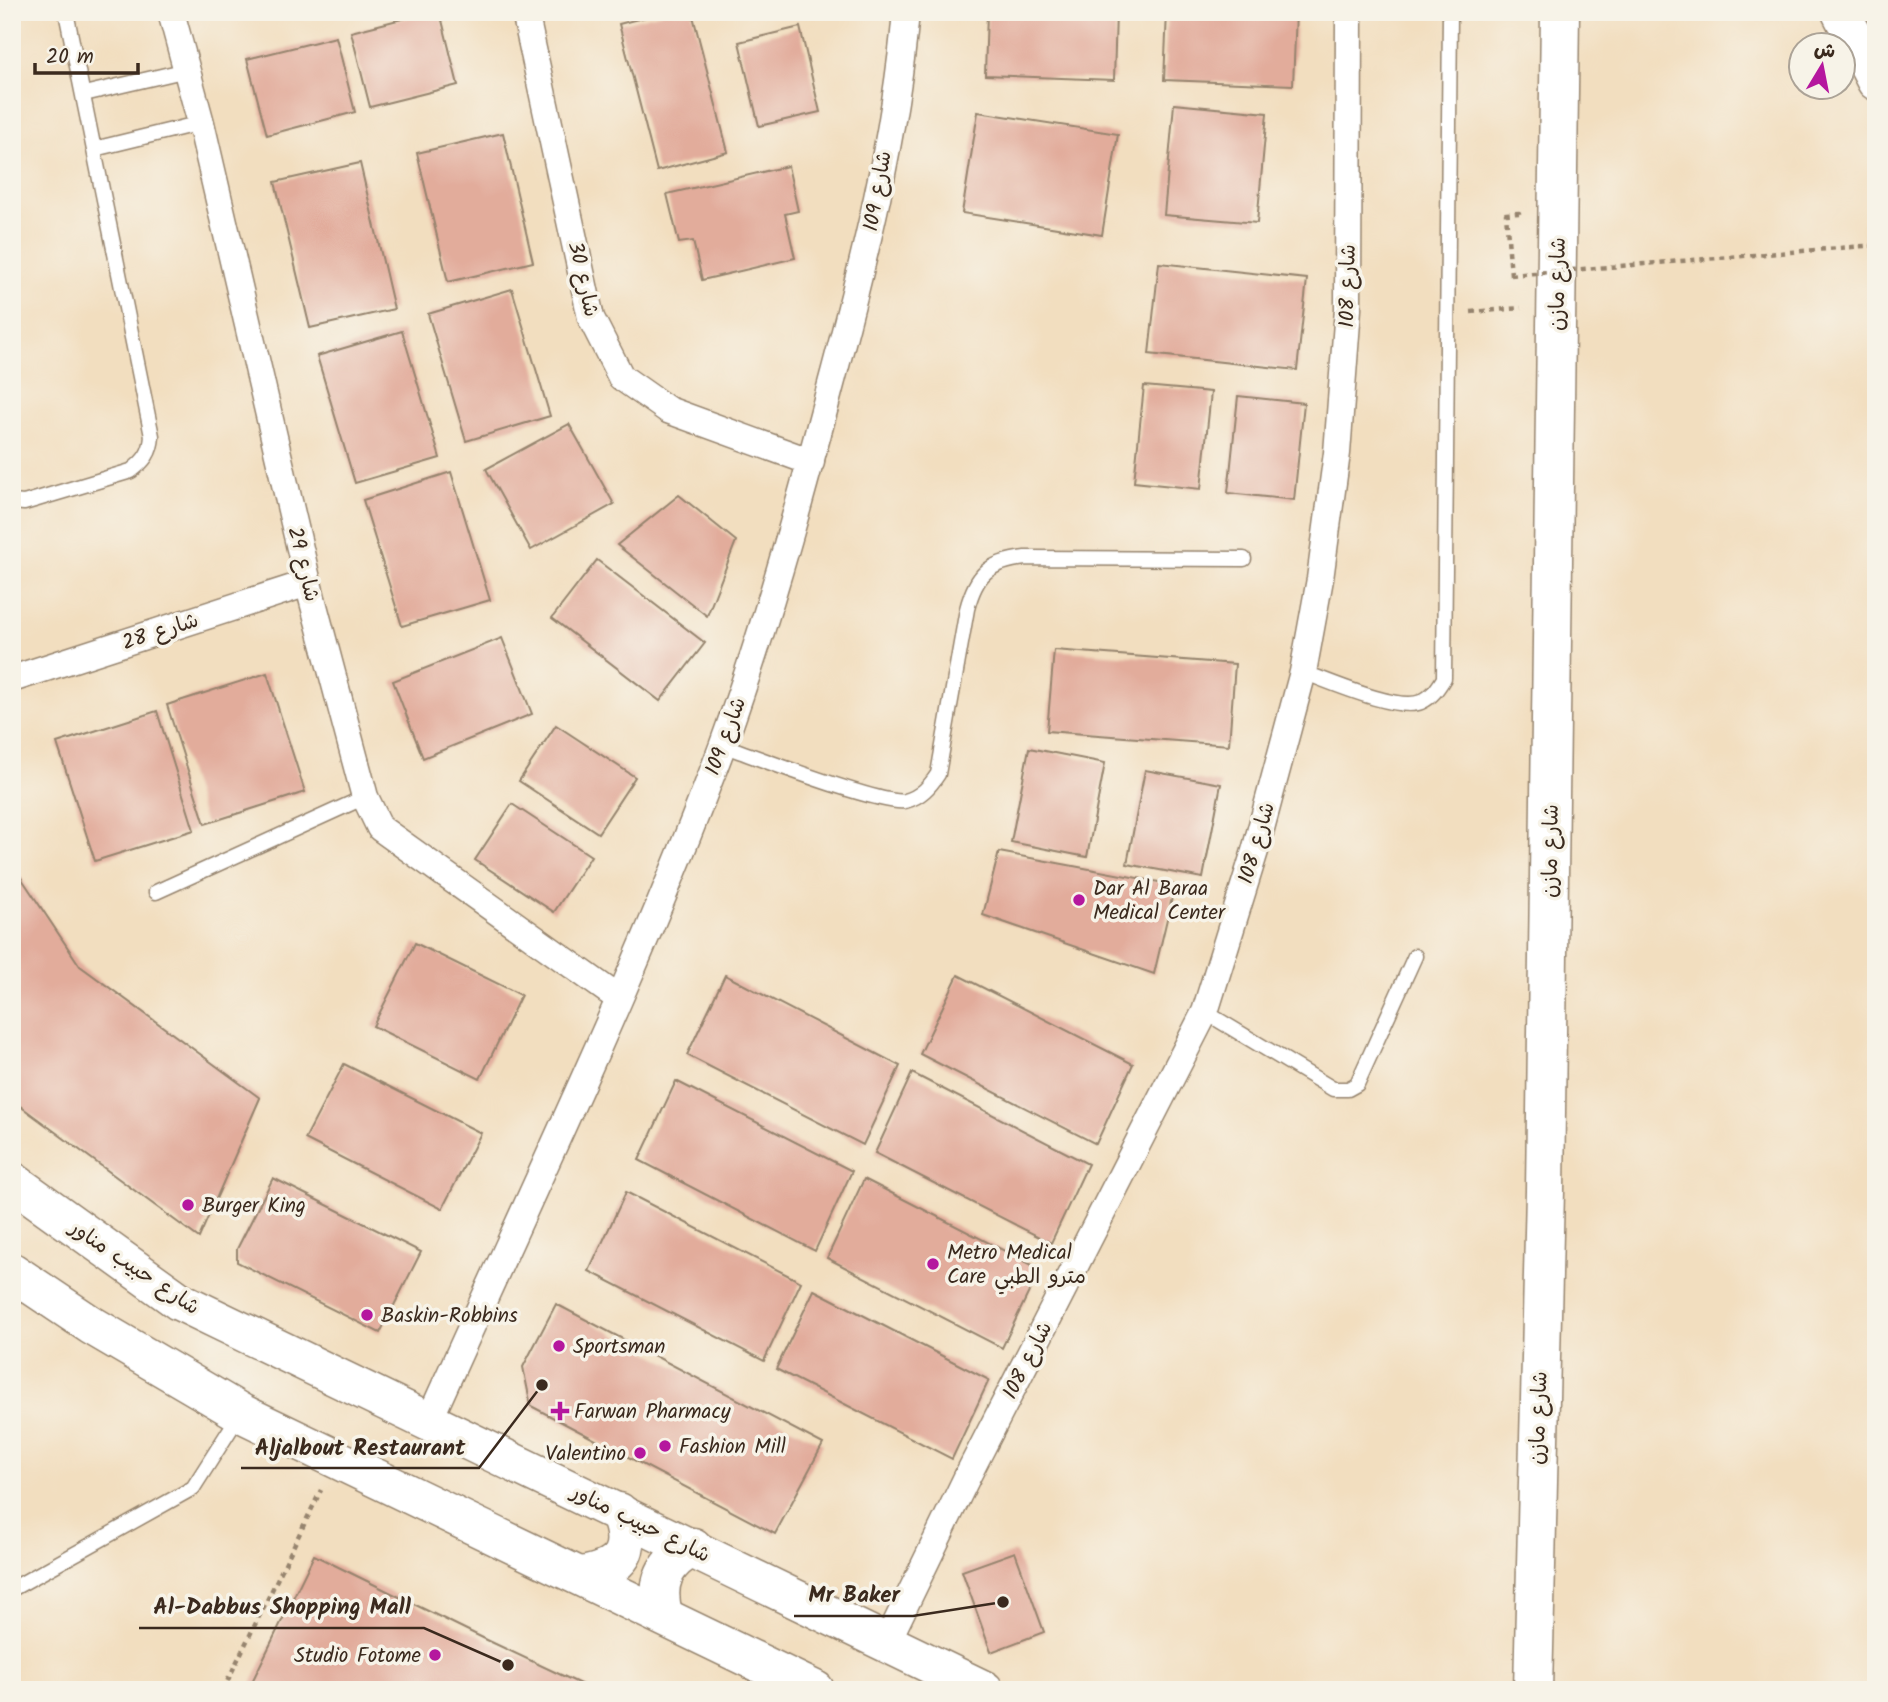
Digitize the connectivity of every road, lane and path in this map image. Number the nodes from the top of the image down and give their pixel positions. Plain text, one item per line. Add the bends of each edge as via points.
1 (66, 12) edge
2 (172, 12) edge
3 (525, 12) edge
4 (906, 12) edge
5 (1349, 12) edge
6 (1450, 12) edge
7 (1560, 12) edge
8 (1841, 12) edge
9 (187, 70) junction
10 (1876, 81) edge
11 (84, 94) junction
12 (201, 124) junction
13 (94, 149) junction
14 (1520, 226) dead end
15 (1876, 245) edge
16 (1557, 305) junction
17 (1446, 314) junction
18 (811, 462) junction
19 (12, 502) edge
20 (1244, 559) dead end
21 (308, 583) junction
22 (1303, 672) junction
23 (12, 679) edge
24 (722, 745) junction
25 (365, 797) junction
26 (156, 891) dead end
27 (1415, 957) dead end
28 (618, 998) junction
29 (1205, 1012) junction
30 (12, 1181) edge
31 (12, 1272) edge
32 (241, 1413) junction
33 (428, 1423) junction
34 (337, 1458) junction
35 (620, 1512) junction
36 (692, 1547) junction
37 (582, 1576) junction
38 (12, 1589) edge
39 (1533, 1604) junction
40 (663, 1614) junction
41 (887, 1642) junction
42 (223, 1690) edge
43 (815, 1690) edge
44 (984, 1690) edge
45 (1522, 1690) edge
46 (1533, 1690) edge

1 - 11 lane
2 - 9 street, شارع 29
3 - 18 street, شارع 30 via 591,318 621,377 668,410
4 - 18 street, شارع 109 via 867,252
5 - 22 street, شارع 108 via 1347,322 1337,453
6 - 17 lane
7 - 16 main road, شارع مازن
8 - 10 main road
9 - 11 lane
9 - 12 street, شارع 29
11 - 13 lane
12 - 13 lane
12 - 21 street, شارع 29
13 - 19 lane via 151,448 131,471 24,503
14 - 15 path, bridge via 1519,213 1506,214 1511,275
16 - 17 path
16 - 39 main road, شارع مازن via 1545,1191
17 - 22 lane via 1444,678 1434,693 1419,703 1396,703
18 - 24 street, شارع 109 via 789,547
20 - 24 lane via 1025,558 1004,561 985,571 972,588 938,774 931,786 906,801 878,798
21 - 23 street, شارع 28
21 - 25 street, شارع 29
22 - 29 street, شارع 108
24 - 28 street, شارع 109
25 - 26 lane
25 - 28 street, شارع 29 via 380,828
27 - 29 lane via 1357,1084 1348,1090 1333,1088
28 - 33 street, شارع 109
29 - 41 street, شارع 108
30 - 33 main road, شارع حبيب مناور via 178,1301
31 - 32 main road via 91,1325
32 - 34 main road
32 - 38 lane via 193,1488
33 - 35 main road, شارع حبيب مناور
34 - 37 main road
34 - 42 path
35 - 36 main road, شارع حبيب مناور
35 - 37 main road via 627,1533 622,1556 605,1572
36 - 40 main road via 674,1558 662,1574 658,1594
36 - 41 main road, شارع حبيب مناور
37 - 40 main road
39 - 45 main road via 1529,1672
39 - 46 main road, شارع مازن
40 - 43 main road
41 - 44 main road, شارع حبيب مناور

